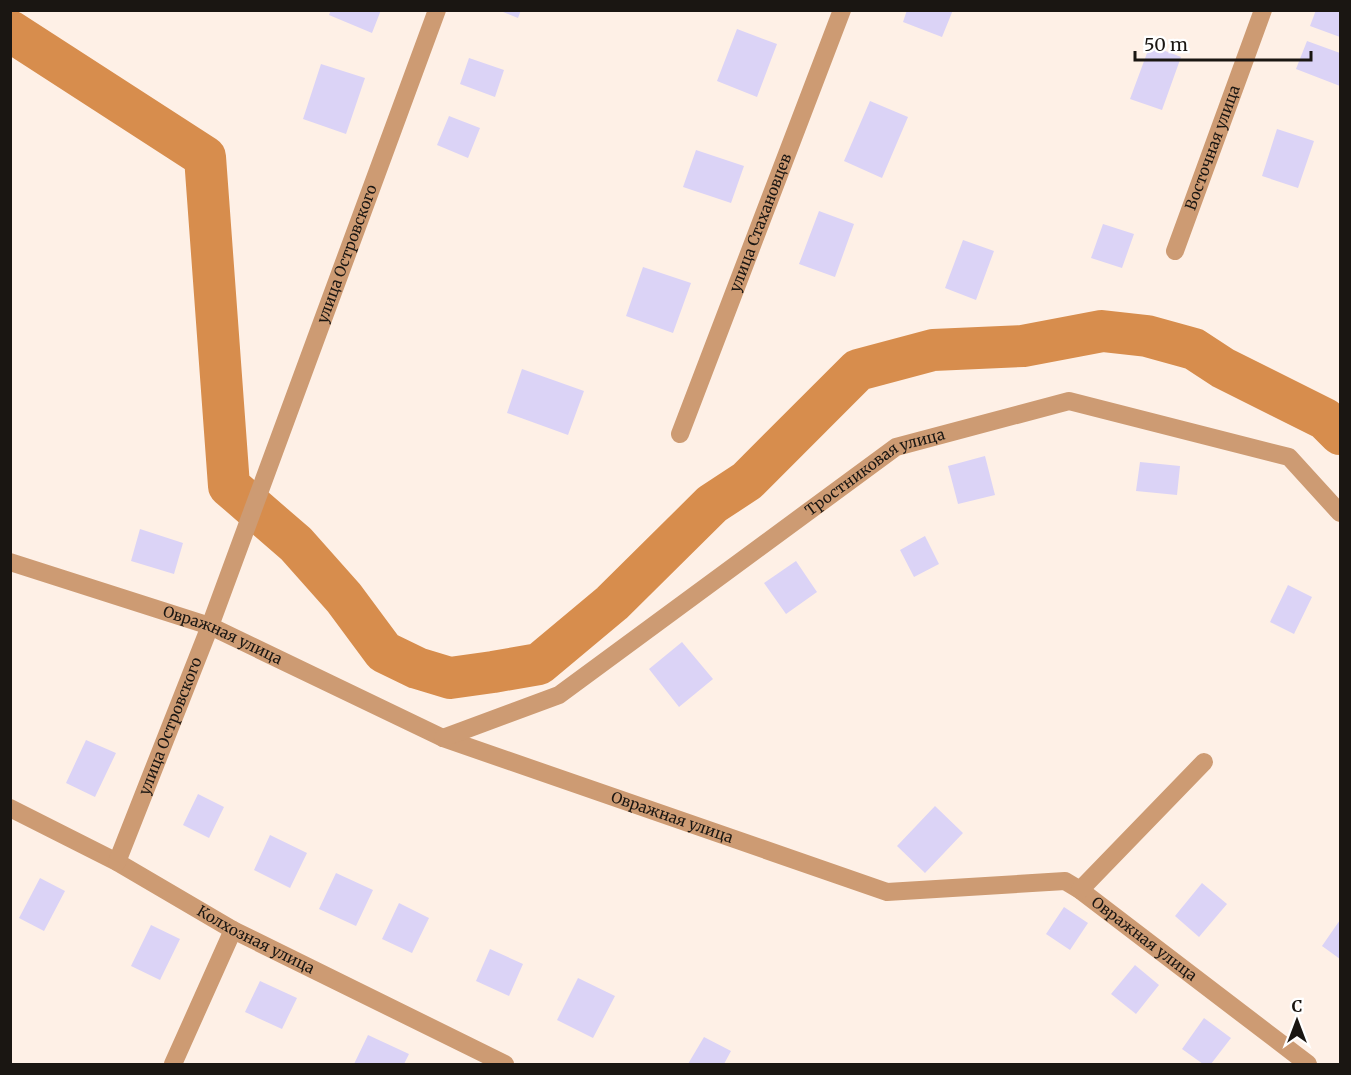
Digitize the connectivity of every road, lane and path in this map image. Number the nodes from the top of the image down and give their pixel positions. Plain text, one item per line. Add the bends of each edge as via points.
1 (437, 10) edge
2 (842, 10) edge
3 (1263, 10) edge
4 (1175, 251) dead end
5 (680, 434) dead end
6 (1341, 513) edge
7 (10, 562) edge
8 (210, 626) junction
9 (443, 738) junction
10 (1204, 762) dead end
11 (10, 808) edge
12 (117, 862) junction
13 (1080, 890) junction
14 (233, 930) junction
15 (173, 1065) edge
16 (505, 1065) edge
17 (1308, 1065) edge

1 - 8 street, улица Островского
2 - 5 street, улица Стахановцев
3 - 4 street, Восточная улица
6 - 9 street, Тростниковая улица via 1289,457 1069,401 896,447 559,695
7 - 8 street, Овражная улица
8 - 9 street, Овражная улица
8 - 12 street, улица Островского
9 - 13 street, Овражная улица via 887,892 1065,881
10 - 13 street
11 - 12 street, Колхозная улица
12 - 14 street, Колхозная улица
13 - 17 street, Овражная улица
14 - 15 street
14 - 16 street, Колхозная улица

